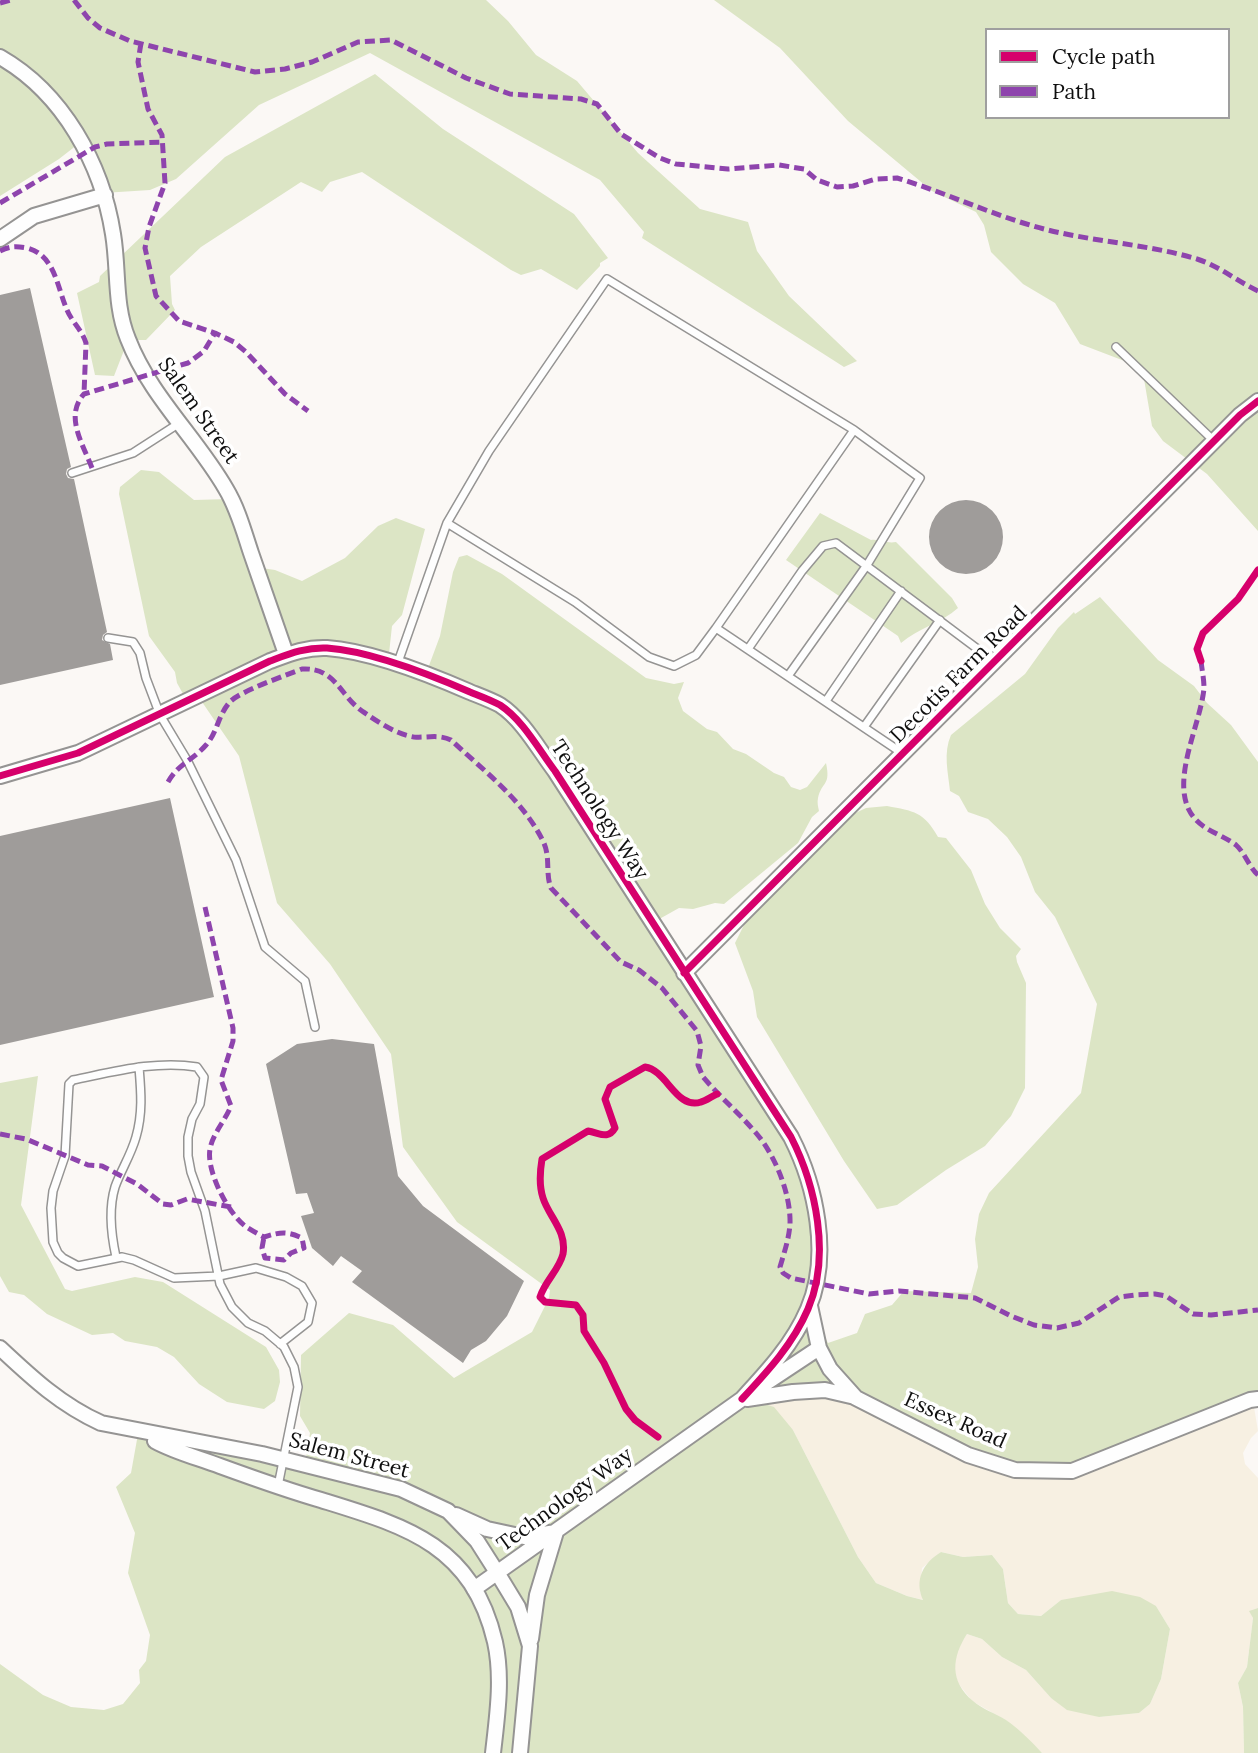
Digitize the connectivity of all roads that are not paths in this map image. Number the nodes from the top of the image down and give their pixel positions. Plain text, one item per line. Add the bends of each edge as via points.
1 (0, 57) edge
2 (105, 195) junction
3 (0, 239) edge
4 (1116, 347) dead end
5 (1258, 401) edge
6 (178, 424) junction
7 (854, 430) junction
8 (1214, 441) junction
9 (72, 472) dead end
10 (447, 523) junction
11 (866, 565) junction
12 (901, 591) junction
13 (940, 620) junction
14 (716, 628) junction
15 (108, 638) dead end
16 (748, 649) junction
17 (286, 654) junction
18 (996, 663) junction
19 (397, 665) junction
20 (788, 676) junction
21 (825, 701) junction
22 (160, 715) junction
23 (864, 727) junction
24 (904, 754) junction
25 (0, 776) edge
26 (684, 974) junction
27 (315, 1027) dead end
28 (139, 1067) junction
29 (116, 1257) junction
30 (219, 1276) junction
31 (810, 1306) junction
32 (280, 1344) junction
33 (0, 1348) edge
34 (818, 1348) junction
35 (856, 1398) junction
36 (742, 1399) junction
37 (1258, 1399) edge
38 (139, 1432) junction
39 (285, 1460) junction
40 (278, 1487) junction
41 (448, 1511) junction
42 (556, 1532) junction
43 (498, 1574) junction
44 (474, 1589) junction
45 (530, 1646) junction
46 (493, 1753) edge
47 (520, 1753) edge

1 - 2 street, Salem Street via 62,112
2 - 3 street via 34,216
2 - 6 street, Salem Street via 119,310 128,339
4 - 8 lane
5 - 8 street, Decotis Farm Road
6 - 9 lane via 133,453
6 - 17 street, Salem Street via 228,492
7 - 10 lane via 607,279 489,451
7 - 11 lane via 920,478
7 - 14 lane
8 - 18 street, Decotis Farm Road
10 - 14 lane via 575,602 649,657 674,666 696,655
10 - 19 lane
11 - 12 lane
11 - 16 lane via 836,543 823,546
11 - 20 lane
12 - 13 lane
12 - 21 lane
13 - 18 lane
13 - 23 lane
14 - 16 lane
15 - 22 lane via 133,642
16 - 20 lane
17 - 19 street, Technology Way via 325,648
17 - 22 street, Technology Way
18 - 24 street, Decotis Farm Road
19 - 26 street, Technology Way via 500,705 510,714 555,771
20 - 21 lane
21 - 23 lane
22 - 25 street, Technology Way via 78,753
22 - 27 lane via 236,860 265,947 304,981
23 - 24 lane
24 - 26 street, Decotis Farm Road
26 - 31 street, Technology Way via 800,1154 818,1233
28 - 29 lane via 142,1112 111,1208
28 - 29 lane via 69,1084 65,1156 53,1191 53,1242 58,1253 70,1264
28 - 30 lane via 197,1067 204,1077 188,1137 188,1156
29 - 30 lane via 174,1278
30 - 32 lane via 232,1307
30 - 32 lane via 256,1268 302,1286 312,1303 308,1322
31 - 34 street, Essex Road
31 - 36 street via 785,1350
32 - 39 lane via 294,1367 298,1387
33 - 38 street, Salem Street via 79,1413
34 - 35 street, Essex Road
34 - 36 street, Technology Way
35 - 36 street via 825,1390
35 - 37 street, Essex Road via 968,1455 1015,1470 1072,1471
36 - 42 street, Technology Way
38 - 39 street, Salem Street
38 - 40 street, Salem Street
39 - 40 lane
39 - 41 street, Salem Street via 401,1489
40 - 44 street, Salem Street via 390,1521 437,1546
41 - 42 street via 487,1529 524,1537
41 - 43 street, Salem Street via 477,1541
42 - 43 street, Technology Way
42 - 45 street via 537,1595
43 - 44 street, Technology Way
43 - 45 street, Salem Street via 518,1607
44 - 46 street, Salem Street via 484,1605 495,1644 499,1700
45 - 47 street, Salem Street

